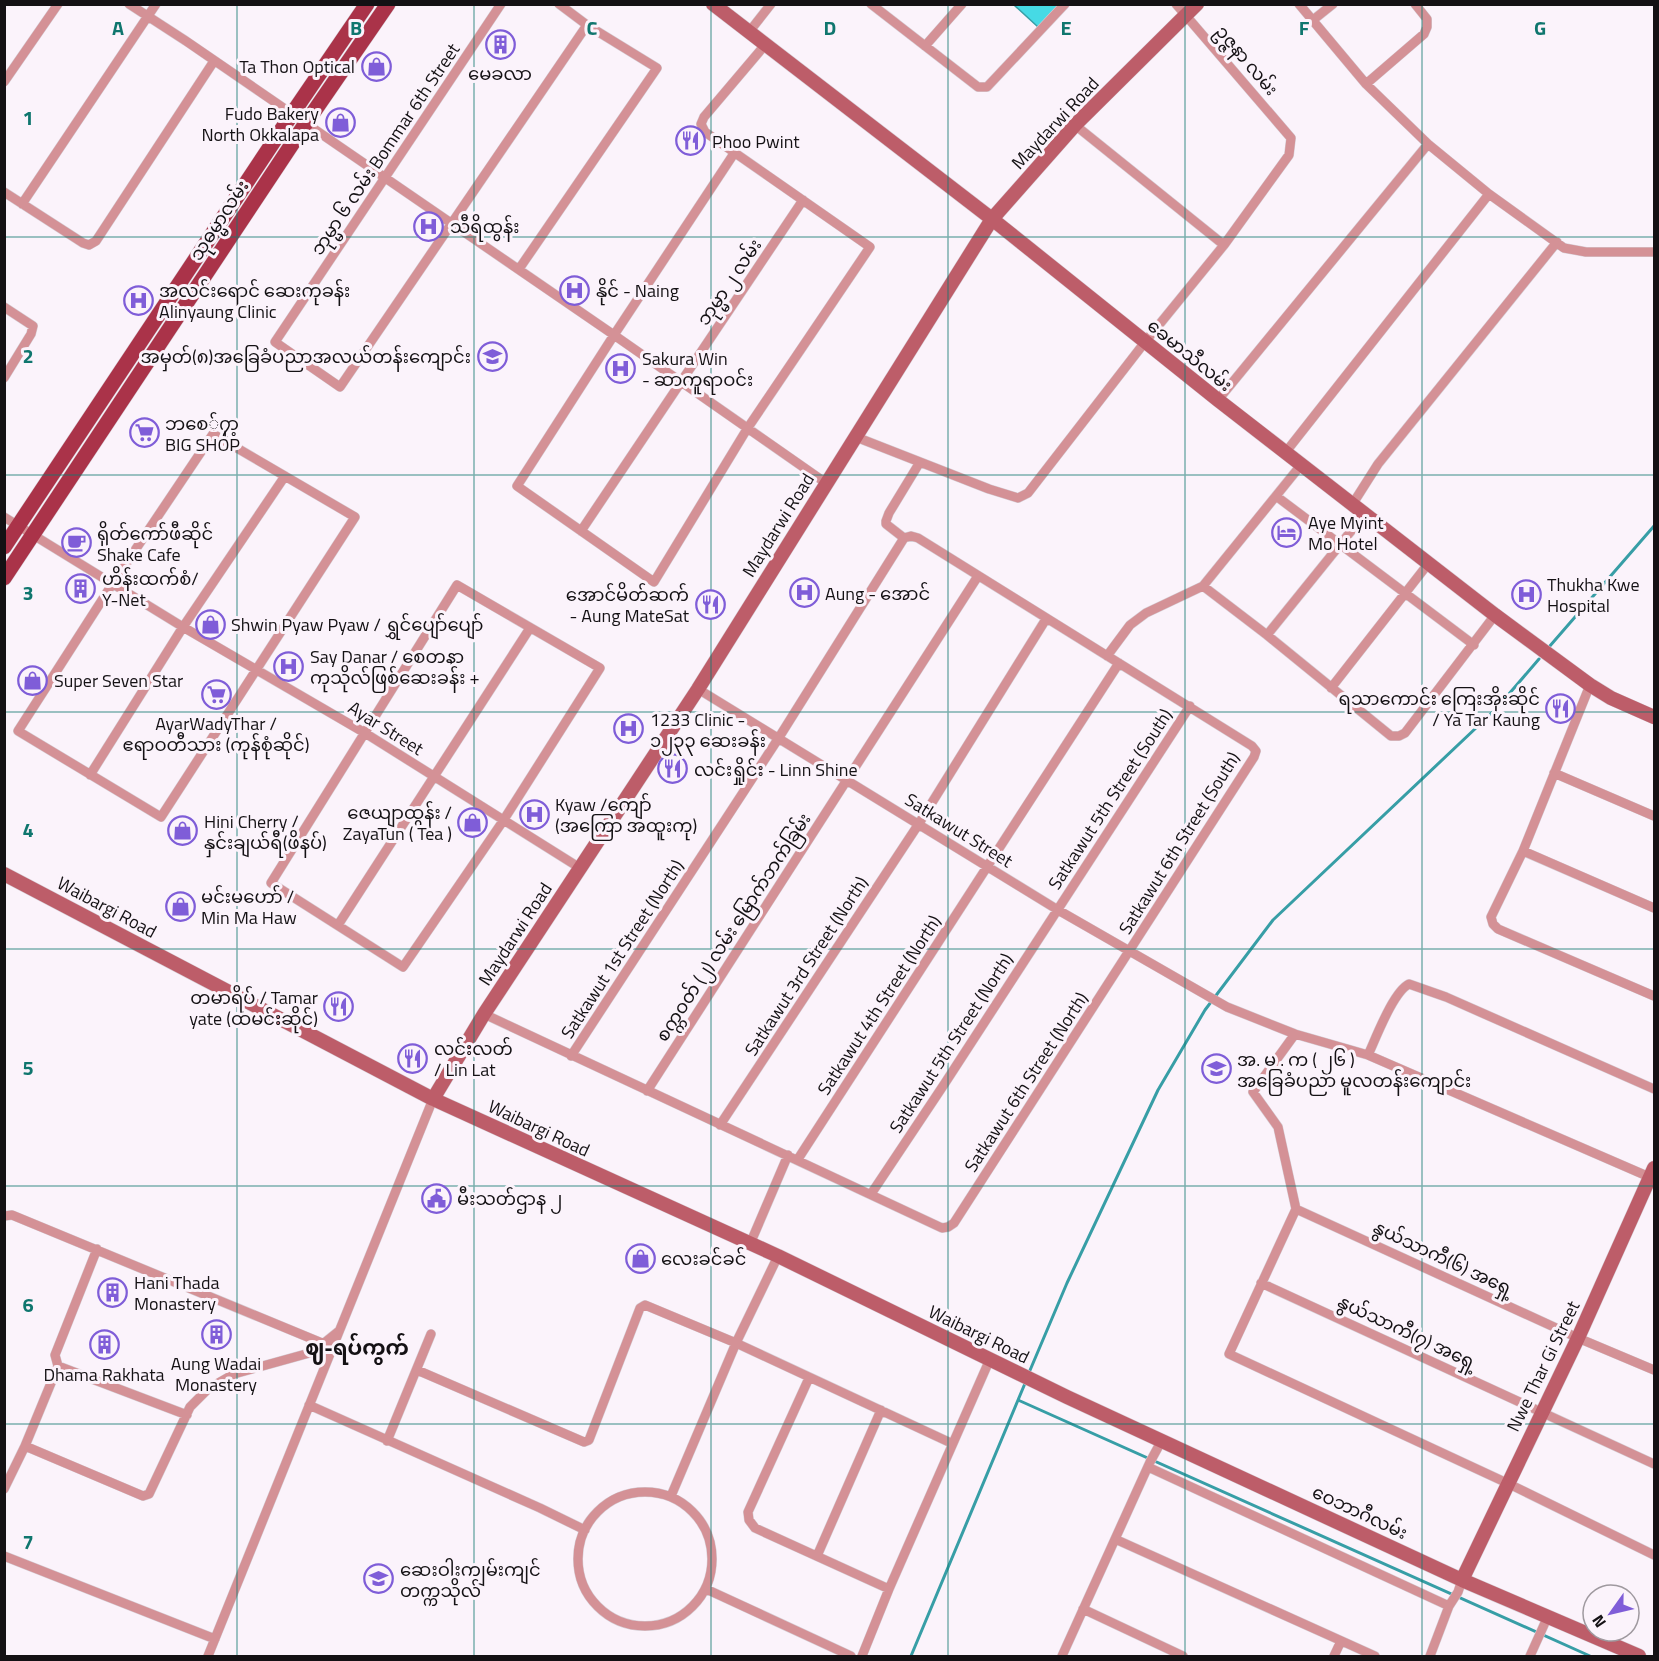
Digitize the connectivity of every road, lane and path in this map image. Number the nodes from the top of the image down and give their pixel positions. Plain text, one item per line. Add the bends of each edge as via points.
1 (58, 4) edge
2 (129, 4) edge
3 (156, 4) edge
4 (367, 4) edge
5 (388, 4) edge
6 (501, 4) edge
7 (559, 4) edge
8 (713, 4) edge
9 (771, 4) edge
10 (871, 4) edge
11 (962, 4) edge
12 (1065, 4) edge
13 (1197, 4) edge
14 (1299, 4) edge
15 (1333, 4) edge
16 (1415, 4) edge
17 (1181, 9) edge
18 (147, 17) junction
19 (1313, 20) junction
20 (587, 25) junction
21 (749, 32) junction
22 (765, 45) junction
23 (925, 46) junction
24 (213, 61) junction
25 (4, 82) edge
26 (1366, 84) junction
27 (292, 114) junction
28 (306, 123) junction
29 (1075, 125) junction
30 (1428, 144) junction
31 (735, 152) junction
32 (386, 178) junction
33 (4, 192) edge
34 (1489, 194) junction
35 (803, 200) junction
36 (22, 204) junction
37 (992, 219) junction
38 (453, 224) junction
39 (1557, 242) junction
40 (1224, 245) junction
41 (1650, 253) edge
42 (519, 269) junction
43 (4, 307) edge
44 (614, 335) junction
45 (1145, 342) junction
46 (4, 378) edge
47 (681, 383) junction
48 (1218, 400) junction
49 (747, 429) junction
50 (856, 437) junction
51 (1285, 453) junction
52 (920, 462) junction
53 (1301, 465) junction
54 (285, 476) junction
55 (826, 483) junction
56 (1276, 496) junction
57 (1352, 505) junction
58 (1364, 514) junction
59 (4, 517) edge
60 (19, 526) junction
61 (581, 531) junction
62 (34, 535) junction
63 (904, 538) junction
64 (1340, 545) junction
65 (4, 547) edge
66 (1428, 564) junction
67 (978, 576) junction
68 (4, 578) edge
69 (113, 583) junction
70 (1203, 586) junction
71 (1404, 594) junction
72 (1496, 615) junction
73 (1046, 619) junction
74 (183, 627) junction
75 (530, 628) junction
76 (1267, 635) junction
77 (1474, 645) junction
78 (1107, 656) junction
79 (1119, 663) junction
80 (256, 670) junction
81 (1590, 685) junction
82 (1331, 688) junction
83 (698, 689) junction
84 (1190, 706) junction
85 (1654, 717) edge
86 (365, 733) junction
87 (778, 739) junction
88 (1554, 773) junction
89 (90, 774) junction
90 (432, 777) junction
91 (847, 779) junction
92 (1654, 816) edge
93 (503, 821) junction
94 (918, 825) junction
95 (1523, 851) junction
96 (988, 867) junction
97 (580, 868) junction
98 (4, 874) edge
99 (1654, 908) edge
100 (1058, 910) junction
101 (338, 925) junction
102 (1130, 952) junction
103 (1654, 996) edge
104 (484, 1014) junction
105 (1295, 1034) junction
106 (1368, 1055) junction
107 (571, 1056) junction
108 (1654, 1089) edge
109 (647, 1091) junction
110 (433, 1099) junction
111 (720, 1125) junction
112 (788, 1155) junction
113 (798, 1160) junction
114 (1653, 1175) edge
115 (872, 1194) junction
116 (1296, 1209) junction
117 (4, 1216) edge
118 (750, 1244) junction
119 (97, 1249) junction
120 (778, 1256) junction
121 (1262, 1283) junction
122 (339, 1331) junction
123 (431, 1334) dead end
124 (1578, 1338) junction
125 (322, 1343) junction
126 (736, 1343) junction
127 (990, 1359) junction
128 (58, 1366) junction
129 (417, 1370) junction
130 (1654, 1370) edge
131 (808, 1378) junction
132 (1067, 1397) joint
133 (309, 1405) junction
134 (881, 1410) junction
135 (1541, 1412) junction
136 (187, 1415) junction
137 (387, 1441) junction
138 (951, 1443) junction
139 (1161, 1443) junction
140 (25, 1446) junction
141 (1654, 1464) edge
142 (1149, 1465) junction
143 (1507, 1483) junction
144 (4, 1489) edge
145 (671, 1496) junction
146 (585, 1530) junction
147 (1115, 1539) junction
148 (1654, 1555) edge
149 (4, 1556) edge
150 (817, 1556) junction
151 (706, 1589) junction
152 (889, 1589) junction
153 (1455, 1594) junction
154 (1083, 1609) junction
155 (1548, 1616) junction
156 (215, 1639) junction
157 (1341, 1641) junction
158 (1530, 1655) edge
159 (208, 1656) edge
160 (851, 1656) edge
161 (862, 1656) edge
162 (1062, 1656) edge
163 (1183, 1656) edge
164 (1335, 1656) edge
165 (1375, 1656) edge
166 (1430, 1656) edge
167 (1639, 1656) edge

1 - 25 street
2 - 18 street
3 - 18 street
4 - 27 main road, သုဓမ္မာလမ်း
5 - 28 main road, သုဓမ္မာလမ်း
6 - 32 street, ဘုမ္မာ ၆ လမ်း Bommar 6th Street
7 - 20 street
8 - 21 street, ခေမာသီလမ်း
9 - 21 street
10 - 23 street
11 - 23 street
12 - 23 street via 987,87 978,87
13 - 17 street, Maydarwi Road
14 - 19 street
15 - 19 street
16 - 26 street via 1427,19 1424,34
17 - 29 street, Maydarwi Road
17 - 40 street, ဥဇ္ဇနာ လမ်း via 1291,138 1289,155
18 - 24 street
18 - 36 street
19 - 26 street
20 - 38 street
20 - 42 street via 657,68
21 - 22 street, ခေမာသီလမ်း
22 - 31 street via 702,124 705,132
22 - 37 street, ခေမာသီလမ်း
24 - 27 street
24 - 36 street via 96,241 83,243
26 - 30 street
27 - 28 street
27 - 60 main road, သုဓမ္မာလမ်း
28 - 32 street
28 - 62 main road, သုဓမ္မာလမ်း
29 - 37 street, Maydarwi Road
29 - 40 street
30 - 34 street
30 - 48 street
31 - 35 street
31 - 44 street
32 - 38 street
32 - 38 street, ဘုမ္မာ ၆ လမ်း Bommar 6th Street via 275,342 340,387
33 - 36 street
34 - 39 street
34 - 51 street
35 - 47 street, ဘုမ္မာ ၂ လမ်း
35 - 49 street via 870,247
37 - 45 street, ခေမာသီလမ်း
37 - 50 street, Maydarwi Road
38 - 42 street
39 - 41 street via 1572,251
39 - 57 street via 1378,464
40 - 45 street
42 - 44 street
43 - 46 street via 33,326
44 - 47 street
44 - 61 street via 517,486
45 - 48 street, ခေမာသီလမ်း
45 - 52 street via 1028,494 1018,498
47 - 49 street
47 - 61 street, ဘုမ္မာ ၂ လမ်း
48 - 51 street, ခေမာသီလမ်း
49 - 55 street
49 - 61 street via 654,582
50 - 52 street
50 - 55 street, Maydarwi Road
51 - 53 street, ခေမာသီလမ်း
52 - 63 street via 886,521
53 - 56 street
53 - 57 street, ခေမာသီလမ်း
54 - 69 street via 213,434
54 - 74 street
54 - 80 street via 355,517
55 - 83 street, Maydarwi Road
56 - 64 street
56 - 70 street
57 - 58 street, ခေမာသီလမ်း
58 - 64 street
58 - 66 street, ခေမာသီလမ်း
59 - 60 street, Ayar Street
60 - 62 street, Ayar Street
60 - 65 main road, သုဓမ္မာလမ်း
62 - 68 main road, သုဓမ္မာလမ်း
62 - 69 street, Ayar Street
63 - 67 street via 918,538
63 - 87 street, Satkawut 1st Street (North)
64 - 71 street
64 - 76 street
66 - 71 street
66 - 72 street, ခေမာသီလမ်း
67 - 73 street
67 - 91 street, စက္ကဝတ် (၂) လမ်း မြောက်ဘက်ခြမ်း
69 - 74 street, Ayar Street
69 - 89 street via 18,731
70 - 76 street
70 - 78 street via 1146,613 1130,625
71 - 77 street
71 - 82 street
72 - 77 street
72 - 81 street, ခေမာသီလမ်း
73 - 78 street
73 - 94 street, Satkawut 3rd Street (North)
74 - 80 street, Ayar Street
74 - 89 street
75 - 86 street via 457,585
75 - 90 street
75 - 93 street via 600,668
76 - 82 street
77 - 82 street via 1399,736 1390,736
78 - 79 street
79 - 84 street
79 - 96 street, Satkawut 4th Street (North)
80 - 86 street, Ayar Street
80 - 89 street via 161,817
81 - 85 street, ခေမာသီလမ်း
81 - 88 street
83 - 87 street, Satkawut Street
83 - 97 street, Maydarwi Road
84 - 100 street, Satkawut 5th Street (South)
84 - 102 street, Satkawut 6th Street (South) via 1256,751
86 - 90 street, Ayar Street
86 - 101 street via 271,883
87 - 91 street, Satkawut Street
87 - 107 street, Satkawut 1st Street (North)
88 - 92 street
88 - 95 street
90 - 93 street, Ayar Street
90 - 101 street
91 - 94 street, Satkawut Street
91 - 109 street, စက္ကဝတ် (၂) လမ်း မြောက်ဘက်ခြမ်း
93 - 97 street, Ayar Street
93 - 101 street via 403,967
94 - 96 street, Satkawut Street
94 - 111 street, Satkawut 3rd Street (North)
95 - 99 street
95 - 103 street via 1491,917 1493,924
96 - 100 street, Satkawut Street
96 - 113 street, Satkawut 4th Street (North)
97 - 104 street, Maydarwi Road
98 - 110 street, Waibargi Road
100 - 102 street, Satkawut Street
100 - 115 street, Satkawut 5th Street (North)
102 - 105 street, Satkawut Street via 1227,1007
102 - 115 street, Satkawut 6th Street (North) via 954,1223 942,1228
104 - 107 street
104 - 110 street, Maydarwi Road
105 - 106 street, Satkawut Street
105 - 116 street via 1253,1092 1278,1126
106 - 108 street via 1402,988 1409,984 1468,1006
106 - 114 street, Satkawut Street
107 - 109 street
109 - 111 street
110 - 118 street, Waibargi Road
110 - 122 street
111 - 112 street
112 - 113 street
112 - 118 street
113 - 115 street
114 - 124 street, Nwe Thar Gi Street
116 - 121 street
116 - 124 street, နွယ်သာကီ(၆) အရှေ့
117 - 119 street via 12,1215
118 - 120 street, Waibargi Road
119 - 125 street
119 - 128 street via 55,1354
120 - 126 street
120 - 127 street, Waibargi Road
121 - 135 street, နွယ်သာကီ(၇) အရှေ့
121 - 143 street via 1229,1354
122 - 125 street
122 - 133 street
123 - 129 street
124 - 130 street, နွယ်သာကီ(၆) အရှေ့
124 - 135 street, Nwe Thar Gi Street
125 - 136 street via 314,1352 234,1374 208,1389
126 - 129 street via 645,1305 640,1308 589,1440 584,1442
126 - 131 street
126 - 145 street
127 - 132 street, Waibargi Road
127 - 138 street
128 - 136 street
128 - 140 street
129 - 137 street
131 - 134 street
131 - 150 street via 748,1512 755,1527
132 - 139 street, ဝေဘာဂီလမ်း
133 - 137 street
133 - 156 street
134 - 138 street
134 - 150 street
135 - 141 street, နွယ်သာကီ(၇) အရှေ့
135 - 143 street, Nwe Thar Gi Street
136 - 140 street via 149,1494 143,1496
137 - 146 street
138 - 152 street
139 - 142 street
139 - 153 street, ဝေဘာဂီလမ်း
140 - 144 street
142 - 147 street
142 - 153 street
143 - 148 street
143 - 153 street, Nwe Thar Gi Street
145 - 146 street via 649,1492 623,1496 600,1509
145 - 151 street via 695,1515 709,1538 712,1564
146 - 151 street via 578,1555 582,1582 595,1604 622,1622 642,1627 668,1623 690,1610
147 - 154 street
147 - 157 street
149 - 156 street
150 - 152 street
151 - 160 street
152 - 161 street
153 - 155 street, ဝေဘာဂီလမ်း
153 - 166 street
154 - 162 street
154 - 163 street
155 - 158 street
155 - 167 street, ဝေဘာဂီလမ်း
156 - 159 street
157 - 164 street
157 - 165 street

